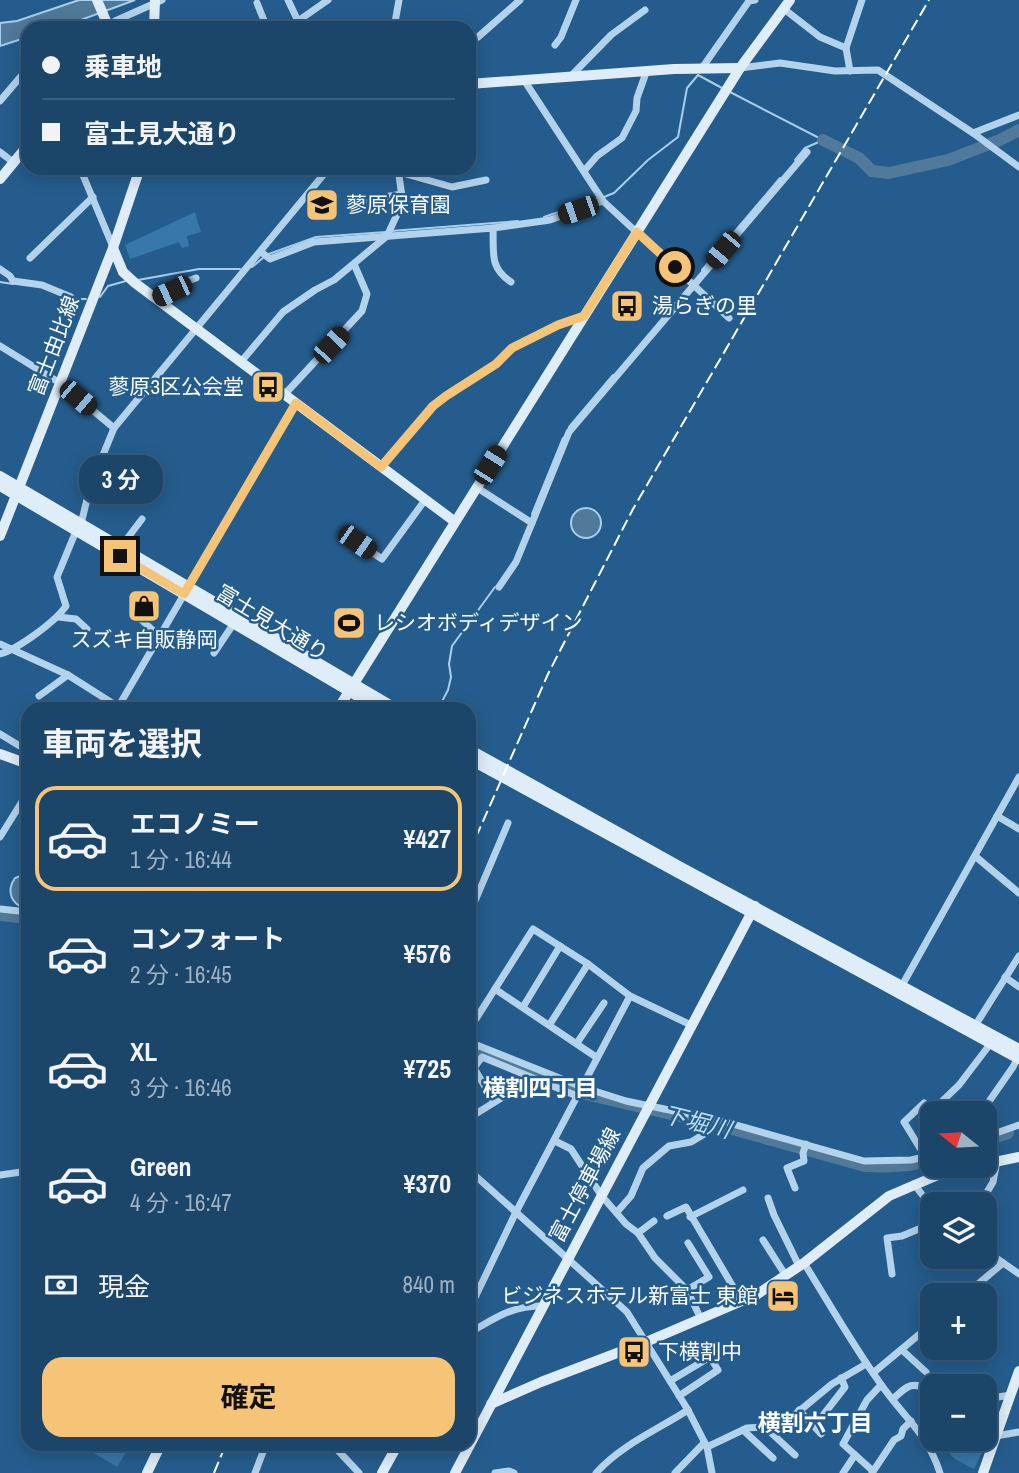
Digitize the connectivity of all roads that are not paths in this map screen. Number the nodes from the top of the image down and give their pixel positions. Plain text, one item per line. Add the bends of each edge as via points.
1 (97, 0) edge
2 (288, 0) edge
3 (328, 0) edge
4 (399, 0) edge
5 (520, 0) edge
6 (750, 0) edge
7 (862, 0) edge
8 (158, 1) edge
9 (571, 2) edge
10 (257, 3) dead end
11 (787, 4) edge
12 (645, 10) dead end
13 (108, 21) edge
14 (115, 21) edge
15 (156, 21) edge
16 (264, 21) edge
17 (395, 21) edge
18 (478, 37) dead end
19 (555, 45) dead end
20 (846, 48) junction
21 (702, 68) junction
22 (740, 68) junction
23 (647, 71) junction
24 (850, 71) junction
25 (21, 76) edge
26 (571, 76) junction
27 (524, 80) junction
28 (476, 83) edge
29 (0, 101) edge
30 (1019, 115) edge
31 (973, 133) junction
32 (0, 152) edge
33 (807, 152) dead end
34 (21, 153) edge
35 (13, 162) junction
36 (1019, 167) edge
37 (584, 171) junction
38 (83, 175) edge
39 (138, 175) edge
40 (323, 175) edge
41 (399, 175) edge
42 (414, 175) edge
43 (0, 179) edge
44 (486, 180) dead end
45 (402, 194) junction
46 (93, 197) junction
47 (602, 199) junction
48 (349, 203) dead end
49 (493, 228) junction
50 (637, 232) junction
51 (387, 236) junction
52 (113, 248) junction
53 (261, 252) junction
54 (30, 258) dead end
55 (354, 264) junction
56 (0, 269) edge
57 (196, 278) dead end
58 (511, 282) dead end
59 (694, 285) junction
60 (71, 297) dead end
61 (156, 298) junction
62 (584, 316) junction
63 (729, 318) dead end
64 (195, 329) junction
65 (0, 346) edge
66 (240, 363) junction
67 (60, 383) junction
68 (284, 395) junction
69 (296, 403) junction
70 (114, 428) junction
71 (381, 467) junction
72 (0, 476) edge
73 (0, 486) edge
74 (476, 487) junction
75 (18, 491) junction
76 (425, 499) junction
77 (142, 519) dead end
78 (454, 521) junction
79 (532, 523) junction
80 (79, 527) junction
81 (0, 536) edge
82 (357, 542) dead end
83 (120, 548) junction
84 (499, 587) dead end
85 (186, 590) junction
86 (133, 612) dead end
87 (58, 617) junction
88 (234, 622) junction
89 (88, 629) dead end
90 (160, 637) junction
91 (0, 644) edge
92 (14, 650) junction
93 (0, 653) edge
94 (214, 653) dead end
95 (68, 675) junction
96 (352, 687) junction
97 (39, 696) dead end
98 (109, 702) edge
99 (122, 702) edge
100 (342, 702) edge
101 (370, 702) edge
102 (383, 702) edge
103 (0, 734) edge
104 (21, 747) edge
105 (476, 753) edge
106 (0, 754) edge
107 (21, 762) edge
108 (476, 763) edge
109 (1019, 777) edge
110 (21, 803) edge
111 (997, 816) junction
112 (508, 823) dead end
113 (1019, 829) edge
114 (0, 837) edge
115 (975, 856) junction
116 (679, 871) junction
117 (1019, 893) edge
118 (476, 898) edge
119 (0, 909) edge
120 (752, 910) junction
121 (21, 911) edge
122 (560, 946) junction
123 (1019, 956) edge
124 (588, 964) junction
125 (1005, 977) junction
126 (1019, 987) edge
127 (495, 989) junction
128 (900, 989) junction
129 (630, 996) junction
130 (604, 1003) dead end
131 (523, 1007) junction
132 (476, 1019) edge
133 (550, 1024) junction
134 (691, 1025) junction
135 (973, 1029) junction
136 (991, 1043) junction
137 (577, 1044) junction
138 (476, 1045) edge
139 (596, 1057) junction
140 (1018, 1060) edge
141 (476, 1065) edge
142 (476, 1071) edge
143 (532, 1079) junction
144 (582, 1087) junction
145 (577, 1096) junction
146 (942, 1101) edge
147 (989, 1101) edge
148 (494, 1102) junction
149 (649, 1106) junction
150 (920, 1107) edge
151 (476, 1114) edge
152 (708, 1121) junction
153 (1019, 1125) edge
154 (998, 1132) edge
155 (555, 1141) junction
156 (920, 1143) edge
157 (806, 1144) junction
158 (920, 1157) edge
159 (1019, 1157) edge
160 (998, 1161) edge
161 (21, 1172) edge
162 (0, 1175) edge
163 (476, 1176) edge
164 (930, 1178) edge
165 (914, 1184) junction
166 (795, 1188) dead end
167 (743, 1189) dead end
168 (920, 1192) edge
169 (601, 1195) junction
170 (768, 1198) dead end
171 (617, 1212) junction
172 (516, 1213) junction
173 (667, 1216) dead end
174 (690, 1217) junction
175 (654, 1221) dead end
176 (920, 1228) edge
177 (638, 1233) junction
178 (763, 1240) dead end
179 (688, 1243) dead end
180 (997, 1258) edge
181 (566, 1259) junction
182 (1003, 1262) junction
183 (802, 1264) junction
184 (892, 1274) dead end
185 (1019, 1274) edge
186 (786, 1276) junction
187 (979, 1283) edge
188 (687, 1290) junction
189 (476, 1296) edge
190 (742, 1302) junction
191 (543, 1306) junction
192 (701, 1319) junction
193 (476, 1329) edge
194 (920, 1335) edge
195 (646, 1342) junction
196 (902, 1350) junction
197 (866, 1364) junction
198 (926, 1372) dead end
199 (873, 1373) junction
200 (1018, 1377) edge
201 (841, 1378) junction
202 (670, 1381) junction
203 (881, 1385) junction
204 (920, 1386) edge
205 (1011, 1395) junction
206 (679, 1396) junction
207 (997, 1397) edge
208 (893, 1399) junction
209 (491, 1404) junction
210 (688, 1410) junction
211 (799, 1410) junction
212 (824, 1414) dead end
213 (911, 1422) junction
214 (766, 1428) junction
215 (743, 1430) junction
216 (476, 1432) edge
217 (1019, 1432) edge
218 (997, 1433) edge
219 (821, 1434) dead end
220 (997, 1436) edge
221 (706, 1445) junction
222 (158, 1451) edge
223 (263, 1451) edge
224 (339, 1451) edge
225 (394, 1451) edge
226 (466, 1451) edge
227 (991, 1451) edge
228 (795, 1455) dead end
229 (855, 1455) junction
230 (773, 1458) dead end
231 (872, 1472) edge
232 (147, 1473) edge
233 (255, 1473) edge
234 (359, 1473) edge
235 (382, 1473) edge
236 (454, 1473) edge
237 (495, 1473) edge
238 (514, 1473) edge
239 (596, 1473) edge
240 (675, 1473) edge
241 (712, 1473) edge
242 (843, 1473) edge
243 (940, 1473) edge
244 (983, 1473) edge

1 - 13 street
2 - 3 street via 298,20
4 - 17 street
5 - 18 street
6 - 21 street
7 - 20 street
8 - 14 street
8 - 15 street
9 - 19 street
10 - 16 street
11 - 20 street via 820,37
11 - 22 street
12 - 26 street via 611,35
20 - 24 street
21 - 22 street
21 - 23 street
22 - 24 street via 780,63
22 - 50 street
23 - 26 street
23 - 37 street via 636,111 622,138
24 - 31 street via 878,70
25 - 29 street
26 - 27 street
27 - 28 street
27 - 37 street
30 - 31 street
31 - 36 street
32 - 35 street
33 - 59 street
34 - 35 street
35 - 43 street
37 - 47 street
38 - 46 street
39 - 52 street, 富士由比線
40 - 53 street
41 - 45 street
42 - 44 street via 452,187
45 - 48 street
45 - 51 street
46 - 52 street
46 - 54 street
47 - 49 street via 550,220
47 - 50 street
49 - 51 street
49 - 58 street via 495,265
50 - 59 street
50 - 62 street
51 - 53 street via 314,242 270,259
51 - 55 street
52 - 61 street via 132,280
52 - 67 street, 富士由比線
53 - 64 street
55 - 66 street via 283,312
55 - 68 street via 367,294 362,311
56 - 60 street via 13,281 43,285
57 - 61 street
59 - 63 street
59 - 79 street via 569,432
61 - 64 street
62 - 71 street via 512,348 496,364 446,396
62 - 74 street
64 - 66 street
64 - 70 street
65 - 67 street
66 - 68 street
67 - 70 street
67 - 75 street, 富士由比線
68 - 69 street
69 - 71 street
69 - 85 street
70 - 80 street
71 - 76 street
72 - 75 street, 富士見大通り
73 - 75 street, 富士見大通り
74 - 78 street
74 - 79 street
75 - 80 street, 富士見大通り
75 - 81 street, 富士由比線
76 - 78 street
76 - 82 street via 382,559
77 - 83 street
78 - 96 street
79 - 84 street via 516,562
80 - 83 street, 富士見大通り
80 - 85 street, 富士見大通り
80 - 87 street via 57,577 66,606
83 - 85 street, 富士見大通り
85 - 88 street, 富士見大通り
85 - 90 street
85 - 96 street, 富士見大通り
86 - 90 street
87 - 89 street via 76,619
87 - 92 street
88 - 94 street
88 - 96 street, 富士見大通り
90 - 99 street
91 - 92 street
92 - 93 street
92 - 95 street
95 - 97 street
95 - 98 street
96 - 100 street
96 - 101 street, 富士見大通り
96 - 102 street, 富士見大通り
103 - 104 street
105 - 116 street
106 - 107 street
108 - 116 street
109 - 111 street
110 - 114 street
111 - 113 street
111 - 115 street
112 - 118 street
115 - 117 street
115 - 128 street
116 - 120 street
119 - 121 street
120 - 128 street
120 - 134 street, 富士停車場線
122 - 124 street
122 - 127 street via 533,929
122 - 131 street
123 - 125 street
124 - 129 street
124 - 133 street
125 - 126 street
125 - 135 street
127 - 131 street
127 - 132 street
128 - 135 street
129 - 134 street
129 - 139 street
130 - 137 street
131 - 133 street
133 - 137 street
134 - 149 street, 富士停車場線
135 - 136 street
135 - 140 street
136 - 140 street
136 - 146 street
137 - 139 street
138 - 144 street
139 - 144 street
140 - 147 street
141 - 143 street via 482,1057
142 - 148 street
143 - 145 street
143 - 148 street
144 - 145 street
144 - 149 street
145 - 155 street
148 - 151 street
149 - 152 street
149 - 169 street, 富士停車場線
150 - 156 street via 904,1122
152 - 157 street
152 - 171 street via 706,1133 691,1142 669,1146 643,1168 631,1196
153 - 154 street
155 - 169 street via 571,1149
155 - 172 street
157 - 158 street via 864,1161
157 - 166 street via 804,1161 787,1168
159 - 160 street
161 - 162 street
163 - 172 street
164 - 165 street
165 - 168 street
165 - 183 street via 874,1206
167 - 174 street
169 - 171 street
169 - 181 street, 富士停車場線
170 - 183 street
171 - 177 street
172 - 181 street
172 - 189 street
173 - 174 street via 686,1207
174 - 190 street
175 - 177 street
176 - 184 street via 887,1238
177 - 188 street
178 - 186 street
179 - 188 street via 709,1277
180 - 182 street
181 - 191 street, 富士停車場線
181 - 195 street via 627,1312
182 - 185 street
182 - 187 street
183 - 186 street
183 - 197 street
186 - 190 street
188 - 192 street
190 - 192 street
191 - 193 street via 508,1310
191 - 209 street, 富士停車場線
192 - 195 street
194 - 196 street
195 - 202 street
195 - 209 street
196 - 198 street
196 - 199 street
197 - 199 street
197 - 201 street
199 - 203 street
200 - 205 street
201 - 211 street
201 - 212 street via 845,1387
202 - 206 street
202 - 206 street via 710,1357 718,1370
203 - 208 street
203 - 229 street via 867,1400 843,1444
204 - 208 street via 906,1386
205 - 207 street
205 - 218 street
206 - 210 street
208 - 213 street
209 - 216 street, 富士停車場線
210 - 221 street
210 - 239 street via 633,1441
211 - 214 street via 781,1426
211 - 219 street
213 - 231 street
213 - 243 street via 933,1451
214 - 215 street
214 - 228 street
215 - 221 street
215 - 230 street
217 - 220 street
221 - 240 street
221 - 241 street
222 - 232 street
223 - 233 street
224 - 234 street
225 - 235 street
226 - 236 street, 富士停車場線
227 - 244 street
229 - 231 street
229 - 242 street
237 - 238 street

